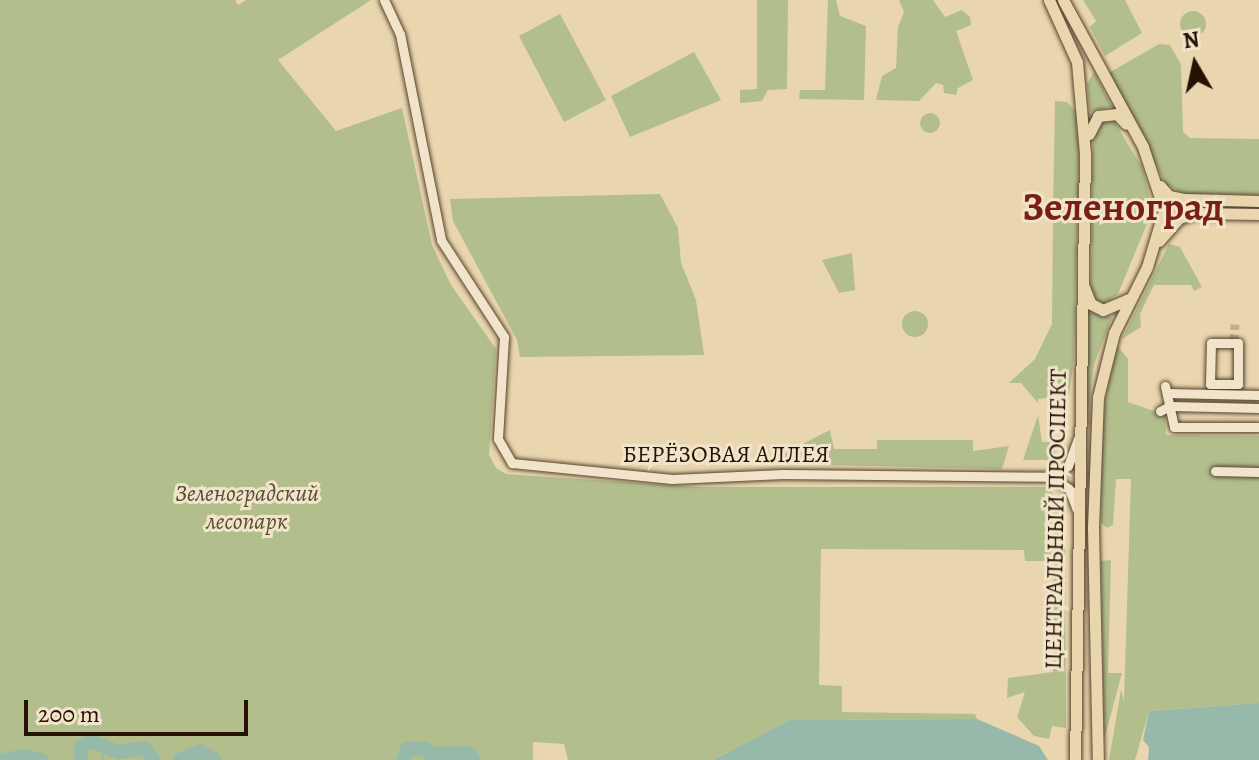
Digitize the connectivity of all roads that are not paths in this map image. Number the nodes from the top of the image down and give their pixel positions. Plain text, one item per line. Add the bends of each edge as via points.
1 (384, 0) edge
2 (1049, 0) edge
3 (1063, 0) edge
4 (1098, 67) junction
5 (1081, 89) junction
6 (1143, 147) junction
7 (1085, 153) junction
8 (1159, 186) junction
9 (1259, 201) edge
10 (1259, 214) edge
11 (1156, 245) junction
12 (1082, 279) junction
13 (1134, 295) junction
14 (1234, 384) joint
15 (1259, 395) edge
16 (1170, 406) junction
17 (1259, 408) edge
18 (1160, 411) dead end
19 (1259, 427) edge
20 (1078, 439) junction
21 (1259, 472) edge
22 (1217, 473) dead end
23 (1052, 477) junction
24 (1078, 515) junction
25 (1075, 760) edge
26 (1098, 760) edge

1 - 23 street, БЕРЁЗОВАЯ АЛЛЕЯ via 400,34 441,240 504,337 498,439 512,463 672,479 783,474
2 - 5 main road, ЦЕНТРАЛЬНЫЙ ПРОСПЕКТ via 1076,55
3 - 4 main road, ЦЕНТРАЛЬНЫЙ ПРОСПЕКТ
4 - 5 main road via 1087,74
4 - 6 main road, ЦЕНТРАЛЬНЫЙ ПРОСПЕКТ
5 - 7 main road, ЦЕНТРАЛЬНЫЙ ПРОСПЕКТ
6 - 7 main road, ЦЕНТРАЛЬНЫЙ ПРОСПЕКТ via 1125,121 1107,114 1092,120
6 - 8 main road, ЦЕНТРАЛЬНЫЙ ПРОСПЕКТ
7 - 12 main road, ЦЕНТРАЛЬНЫЙ ПРОСПЕКТ
8 - 9 main road via 1169,196
8 - 11 main road, ЦЕНТРАЛЬНЫЙ ПРОСПЕКТ via 1164,210
10 - 11 main road via 1196,213 1179,218
11 - 13 main road, ЦЕНТРАЛЬНЫЙ ПРОСПЕКТ
12 - 13 main road via 1091,304 1103,310
12 - 20 main road, ЦЕНТРАЛЬНЫЙ ПРОСПЕКТ
13 - 26 main road, ЦЕНТРАЛЬНЫЙ ПРОСПЕКТ via 1114,333 1098,397 1093,528
14 - 14 street via 1210,384 1211,343 1234,343
15 - 16 street via 1166,390
16 - 17 street
16 - 18 street
16 - 19 street via 1174,427
20 - 23 street via 1068,466
20 - 24 main road, ЦЕНТРАЛЬНЫЙ ПРОСПЕКТ
21 - 22 street
23 - 24 street via 1069,489
24 - 25 main road, ЦЕНТРАЛЬНЫЙ ПРОСПЕКТ

